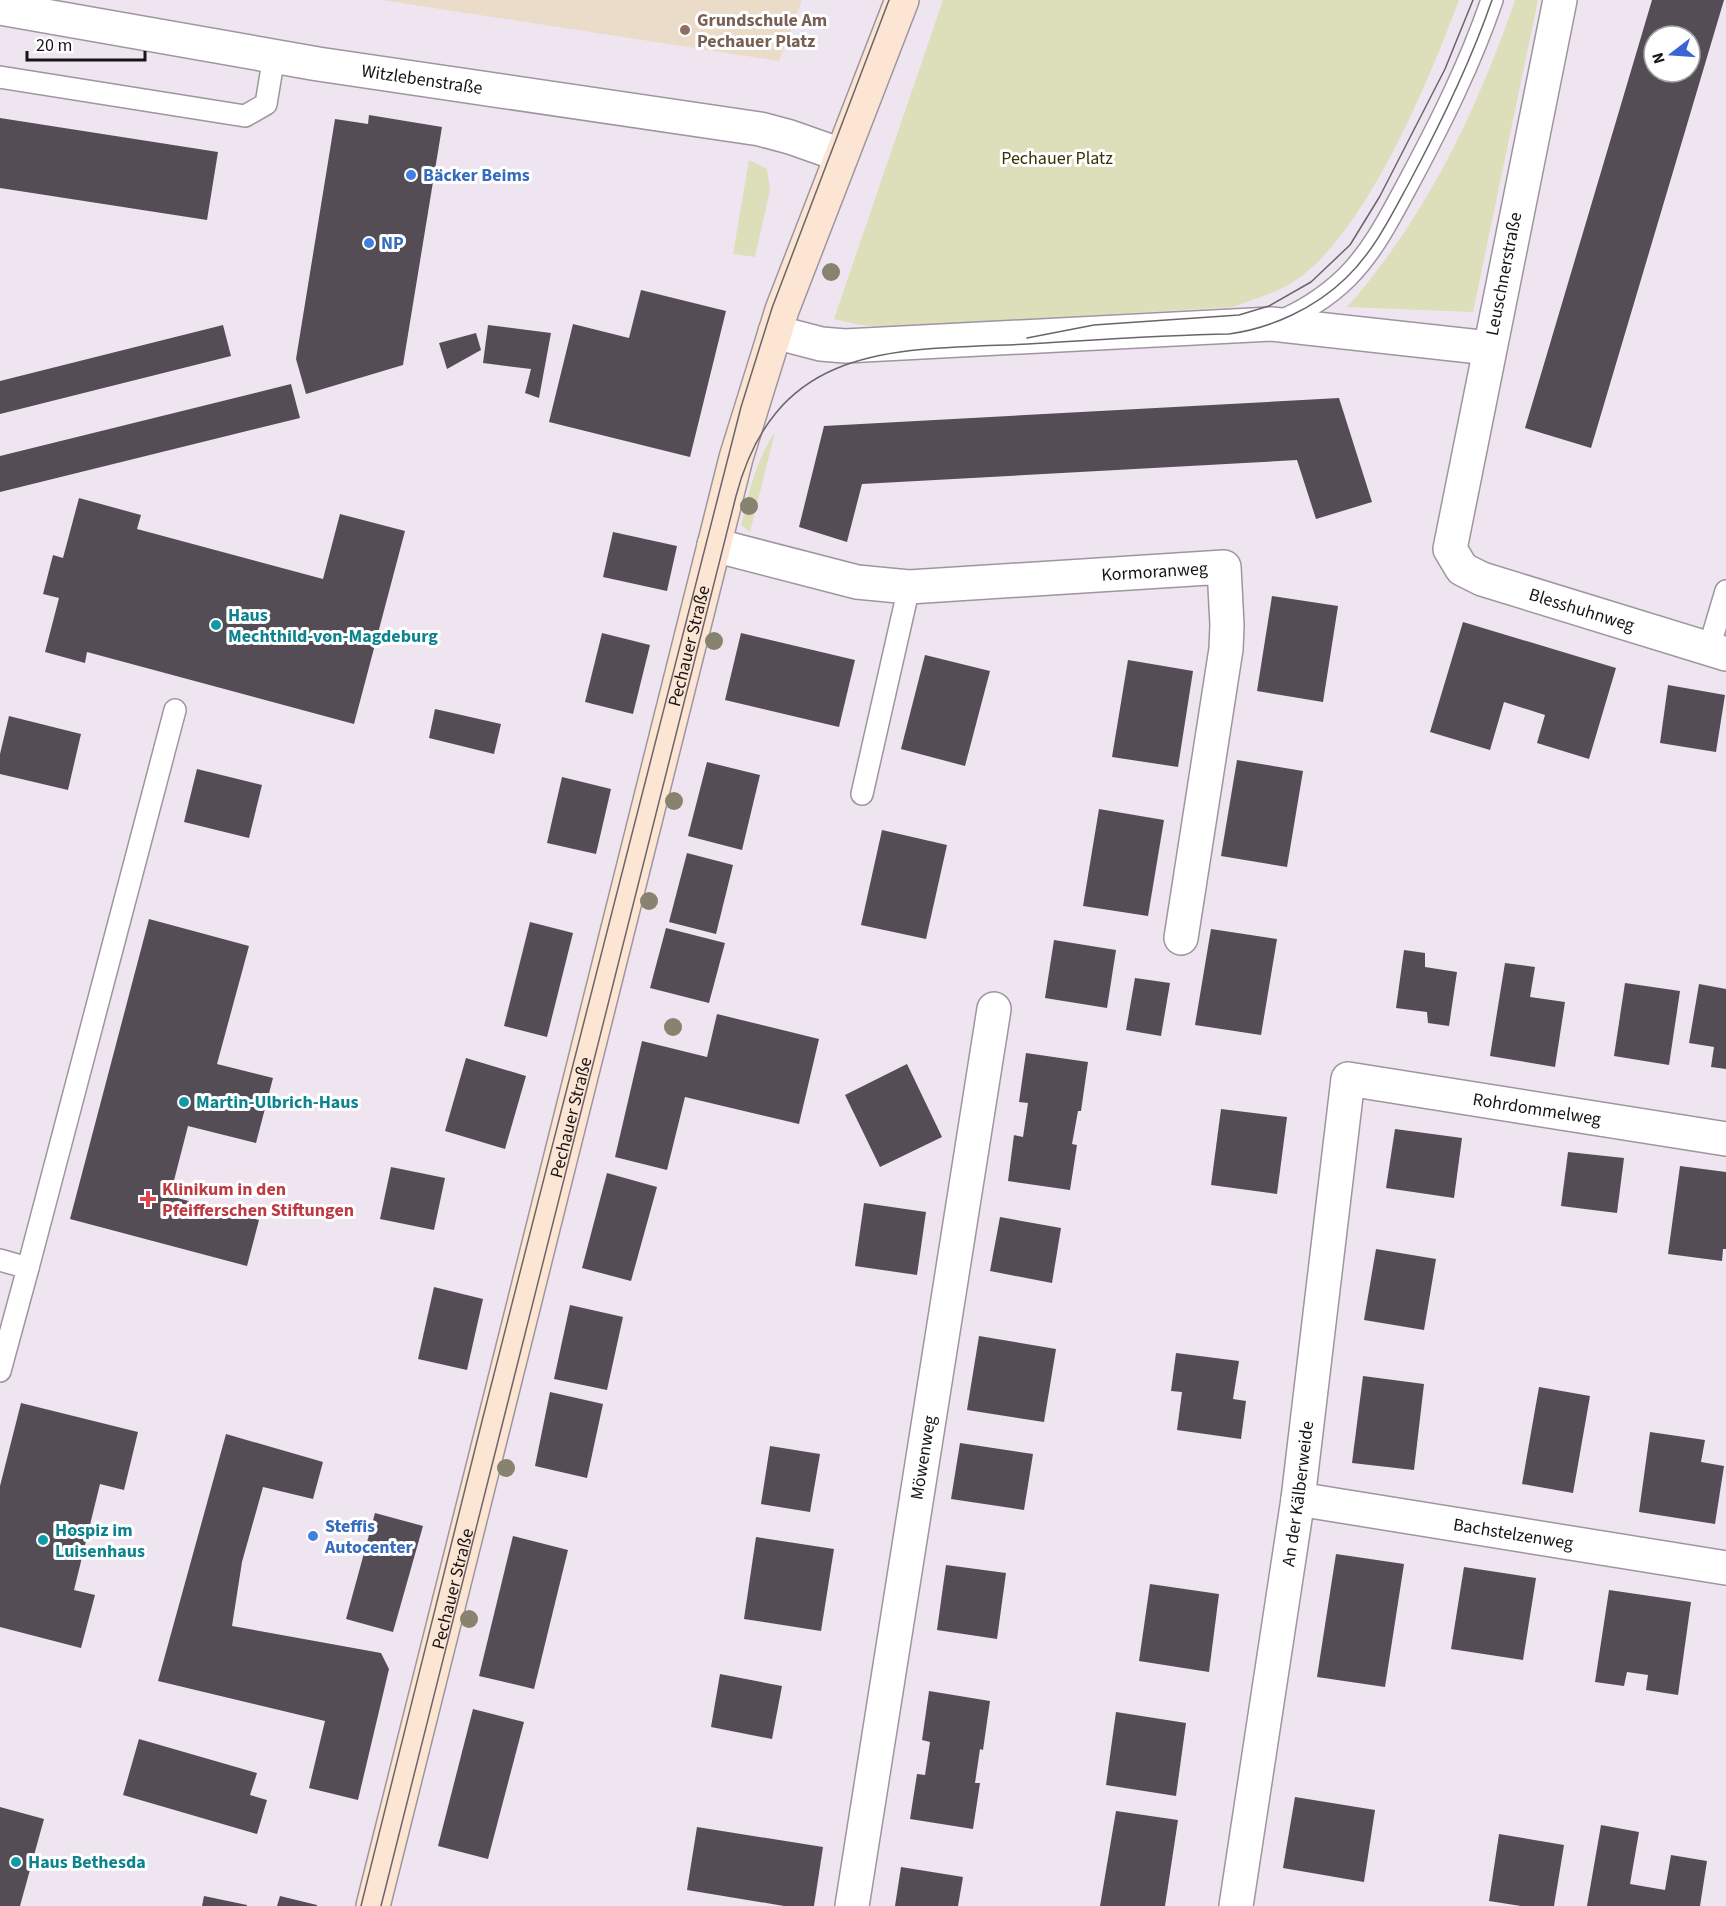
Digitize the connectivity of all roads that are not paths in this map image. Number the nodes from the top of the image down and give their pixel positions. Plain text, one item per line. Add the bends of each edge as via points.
1 (902, 0) edge
2 (1492, 0) edge
3 (1560, 0) edge
4 (0, 8) edge
5 (274, 56) junction
6 (0, 77) edge
7 (841, 155) junction
8 (1271, 324) junction
9 (775, 332) junction
10 (1489, 348) junction
11 (714, 545) junction
12 (1450, 549) joint
13 (909, 587) junction
14 (1726, 591) edge
15 (1717, 651) edge
16 (175, 710) dead end
17 (862, 794) dead end
18 (1181, 938) dead end
19 (994, 1009) dead end
20 (1348, 1079) joint
21 (1726, 1139) edge
22 (0, 1260) edge
23 (28, 1268) junction
24 (0, 1371) edge
25 (1299, 1499) junction
26 (1726, 1568) edge
27 (373, 1906) edge
28 (852, 1906) edge
29 (1236, 1906) edge

1 - 7 main road
2 - 8 lane via 1447,112 1368,253 1336,287
3 - 10 street, Leuschnerstraße
4 - 5 street, Witzlebenstraße
5 - 6 lane via 266,104 245,116
5 - 7 street, Witzlebenstraße via 760,129
7 - 9 main road
8 - 9 street via 845,346
8 - 10 street
9 - 11 main road, Pechauer Straße
10 - 12 street, Leuschnerstraße
11 - 13 street, Kormoranweg via 857,582
11 - 27 main road, Pechauer Straße
12 - 15 street, Blesshuhnweg via 1462,569 1482,579
13 - 17 lane
13 - 18 street, Kormoranweg via 1224,567 1226,649
14 - 15 lane
16 - 23 lane
19 - 28 street, Möwenweg
20 - 21 street, Rohrdommelweg
20 - 25 street, An der Kälberweide
22 - 23 lane
23 - 24 lane
25 - 26 street, Bachstelzenweg
25 - 29 street, An der Kälberweide

